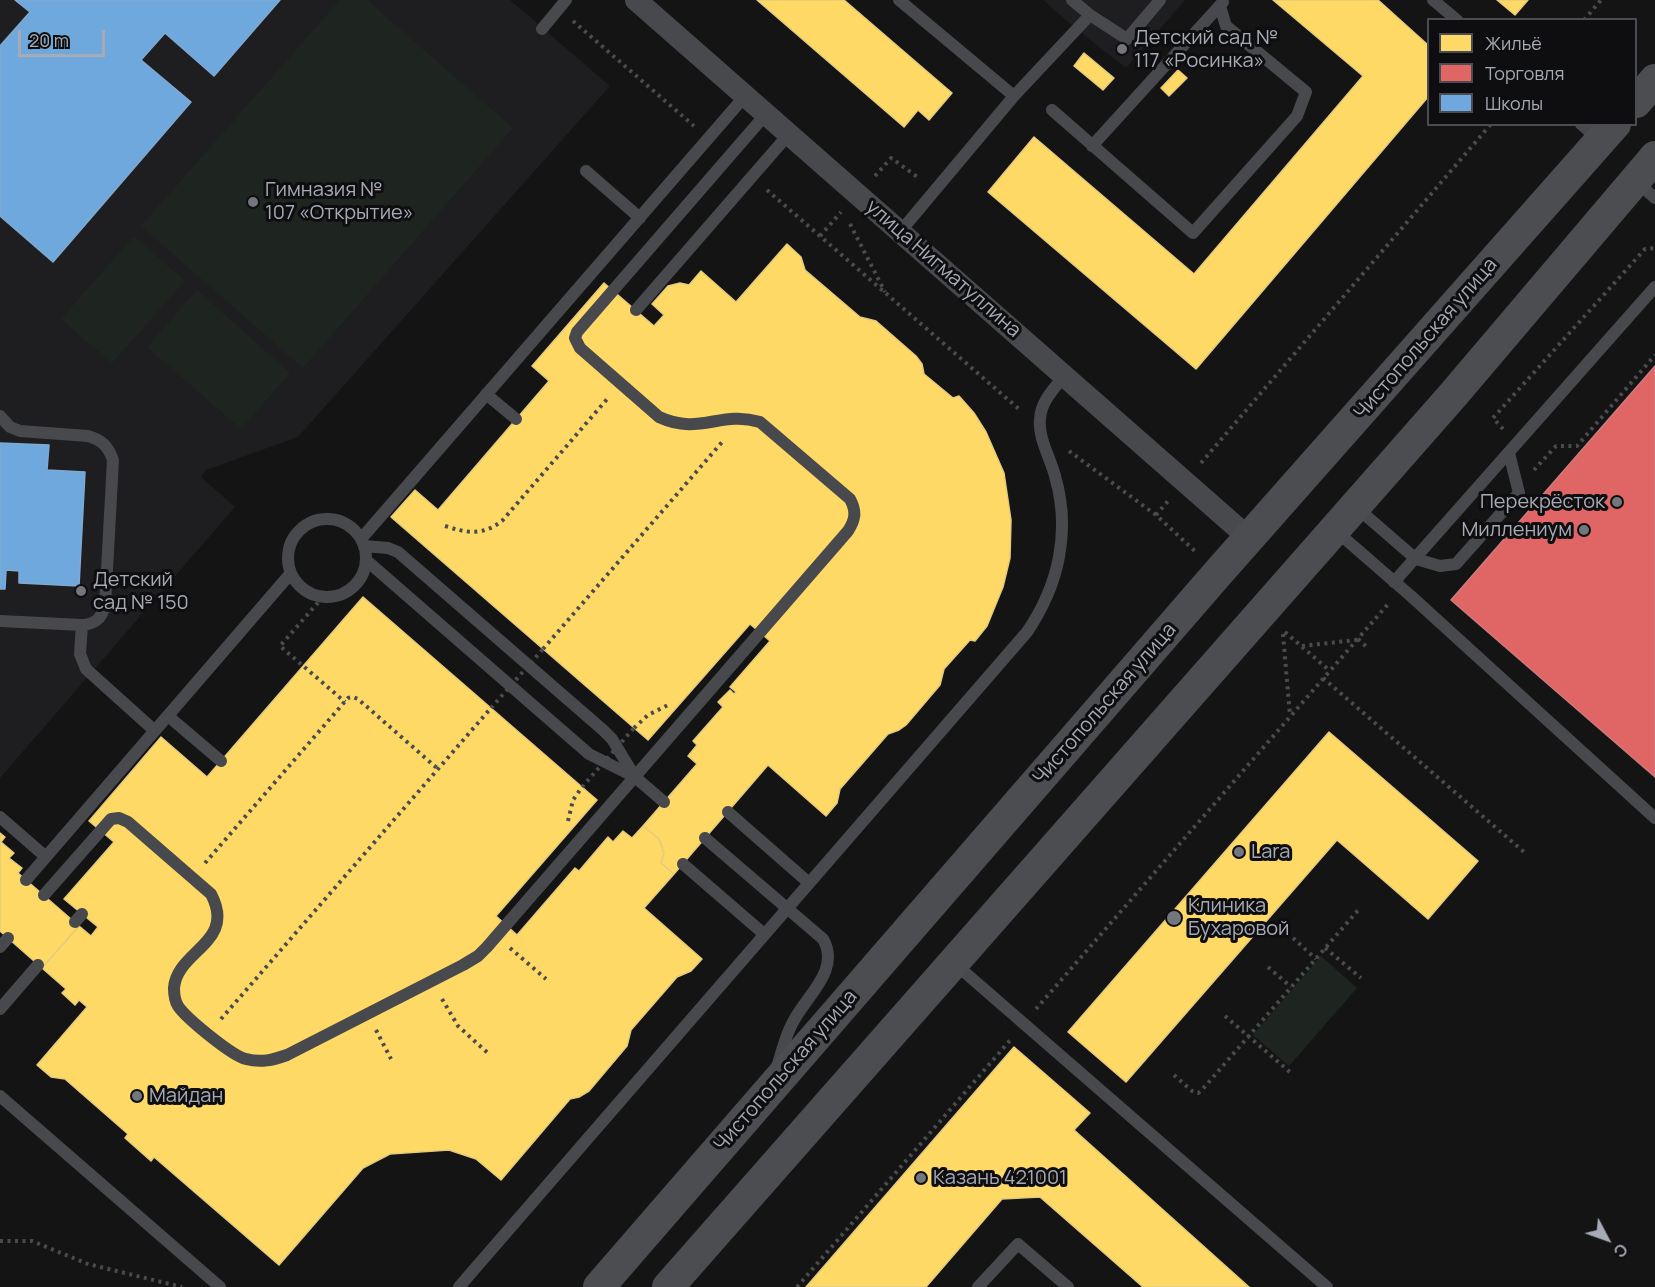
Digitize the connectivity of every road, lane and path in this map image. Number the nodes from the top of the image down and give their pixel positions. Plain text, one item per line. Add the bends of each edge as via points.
1 (636, 0) edge
2 (899, 0) edge
3 (1072, 0) edge
4 (1160, 0) edge
5 (1433, 0) edge
6 (1601, 0) edge
7 (1222, 3) edge
8 (562, 4) edge
9 (1090, 15) junction
10 (1454, 18) edge
11 (1586, 18) edge
12 (542, 29) dead end
13 (1655, 80) edge
14 (745, 96) junction
15 (1014, 96) junction
16 (1637, 100) edge
17 (1052, 110) dead end
18 (766, 114) junction
19 (1489, 126) edge
20 (1599, 130) edge
21 (789, 134) junction
22 (708, 139) junction
23 (1092, 146) junction
24 (1655, 157) edge
25 (891, 158) dead end
26 (586, 171) dead end
27 (752, 177) junction
28 (1645, 189) edge
29 (935, 190) junction
30 (640, 218) junction
31 (900, 232) junction
32 (820, 236) junction
33 (1655, 248) edge
34 (1655, 287) edge
35 (886, 293) junction
36 (636, 310) dead end
37 (1065, 376) junction
38 (620, 384) junction
39 (486, 394) junction
40 (0, 416) edge
41 (743, 418) junction
42 (516, 419) dead end
43 (1040, 427) junction
44 (1512, 449) junction
45 (1539, 466) dead end
46 (1185, 482) junction
47 (1355, 507) junction
48 (445, 526) dead end
49 (1335, 531) junction
50 (1250, 539) junction
51 (363, 542) junction
52 (1416, 559) junction
53 (366, 560) junction
54 (291, 573) junction
55 (1394, 582) junction
56 (323, 597) junction
57 (1412, 597) junction
58 (0, 621) edge
59 (82, 626) junction
60 (1282, 629) dead end
61 (1357, 639) junction
62 (1302, 646) dead end
63 (1368, 648) dead end
64 (1323, 678) junction
65 (345, 702) junction
66 (168, 716) junction
67 (1290, 717) junction
68 (634, 728) dead end
69 (155, 731) junction
70 (221, 761) dead end
71 (438, 769) junction
72 (635, 777) junction
73 (582, 787) dead end
74 (664, 802) dead end
75 (728, 812) dead end
76 (0, 817) edge
77 (1655, 818) edge
78 (705, 838) dead end
79 (1524, 852) dead end
80 (46, 857) junction
81 (683, 864) dead end
82 (193, 878) junction
83 (26, 880) dead end
84 (809, 883) junction
85 (44, 895) dead end
86 (1360, 908) dead end
87 (787, 909) junction
88 (765, 934) junction
89 (1293, 939) dead end
90 (1325, 948) junction
91 (1316, 959) junction
92 (954, 963) junction
93 (39, 965) dead end
94 (1268, 967) dead end
95 (1361, 978) dead end
96 (432, 981) junction
97 (1291, 987) junction
98 (0, 1009) edge
99 (368, 1014) junction
100 (1225, 1016) dead end
101 (1024, 1024) junction
102 (209, 1034) junction
103 (1249, 1036) junction
104 (490, 1055) dead end
105 (390, 1059) dead end
106 (1291, 1073) dead end
107 (1174, 1075) dead end
108 (771, 1088) junction
109 (0, 1096) edge
110 (0, 1240) edge
111 (182, 1287) edge
112 (220, 1287) edge
113 (459, 1287) edge
114 (599, 1287) edge
115 (668, 1287) edge
116 (796, 1287) edge
117 (978, 1287) edge
118 (1068, 1287) edge
119 (1327, 1287) edge

1 - 14 street, улица Нигматуллина
2 - 15 lane
3 - 9 lane
4 - 9 lane via 1127,39
5 - 10 lane
6 - 11 path
7 - 23 lane
7 - 23 lane via 1227,26 1306,92 1297,116 1193,233
8 - 12 lane
8 - 22 path
9 - 15 lane
13 - 16 main road
14 - 18 street, улица Нигматуллина
14 - 22 lane
15 - 29 lane
17 - 23 lane
18 - 21 street, улица Нигматуллина
18 - 38 lane via 577,332 575,338 580,348
19 - 46 path
20 - 50 main road, Чистопольская улица
21 - 27 lane
21 - 31 street, улица Нигматуллина
22 - 30 lane
24 - 28 main road
25 - 29 path
26 - 30 lane
27 - 32 path
27 - 36 lane
28 - 47 main road via 1453,395
29 - 31 lane
30 - 39 lane
31 - 37 street, улица Нигматуллина
32 - 35 path
32 - 35 path via 843,210
33 - 44 path via 1645,249 1493,417
34 - 44 lane
35 - 43 path
37 - 43 lane via 1043,405
37 - 46 street, улица Нигматуллина
38 - 41 lane via 659,417 671,422 696,426
38 - 48 path via 502,521 476,533
39 - 42 lane
39 - 51 lane
40 - 59 lane via 20,431 88,436 99,439 110,450 113,460 105,606 97,621
41 - 71 path, bridge
41 - 72 lane via 760,422 850,499 854,522
43 - 46 path via 1156,515
43 - 84 lane via 1063,516 1058,566 1043,606 1027,632
44 - 45 path
44 - 52 lane
44 - 52 lane via 1519,493 1456,564 1440,566
46 - 50 street, улица Нигматуллина
47 - 49 main road
47 - 52 lane
49 - 55 lane
49 - 92 main road
50 - 108 main road, Чистопольская улица
51 - 53 lane
51 - 54 lane via 339,521 310,523 291,544
51 - 72 lane via 398,552 603,730
52 - 55 lane
53 - 56 lane via 361,577 349,591
53 - 72 lane via 590,754
54 - 56 lane via 304,590
54 - 66 lane
55 - 57 lane
56 - 65 path via 280,646
57 - 61 path via 1392,600
57 - 77 lane
58 - 59 lane
59 - 69 lane via 81,654 86,669
60 - 67 path
61 - 62 path
61 - 63 path
61 - 64 path
64 - 67 path
64 - 79 path
65 - 71 path via 351,697 358,699
65 - 82 path
66 - 69 lane
66 - 70 lane
67 - 101 path
68 - 73 path, bridge
69 - 80 lane
71 - 102 path
72 - 74 lane
72 - 96 lane via 487,947 472,960
75 - 84 lane
76 - 80 lane
78 - 87 lane
80 - 83 lane
81 - 88 lane
82 - 85 lane via 128,822 116,818
82 - 102 lane via 217,904 217,926 181,971 174,990 179,1008
84 - 87 lane
86 - 90 path
87 - 88 lane
87 - 108 lane via 823,939 829,961 793,1022
88 - 113 lane
89 - 91 path
90 - 91 path
90 - 95 path
91 - 97 path
92 - 101 lane
92 - 115 main road
93 - 98 lane
94 - 97 path
96 - 99 lane
96 - 104 path via 458,1026
97 - 103 path
99 - 102 lane via 271,1061 244,1059
99 - 105 path
100 - 103 path
101 - 116 path
101 - 119 lane
103 - 106 path
103 - 107 path via 1198,1093
108 - 114 main road, Чистопольская улица
109 - 112 lane
110 - 111 path via 32,1241 88,1264
117 - 118 lane via 1018,1244

